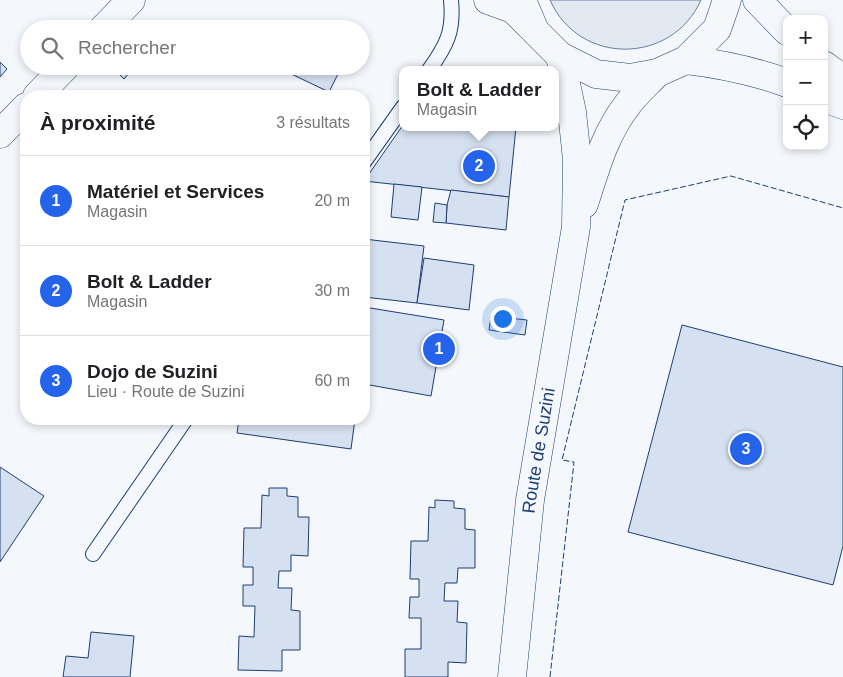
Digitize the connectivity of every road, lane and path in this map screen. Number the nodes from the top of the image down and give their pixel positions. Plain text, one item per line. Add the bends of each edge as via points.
1 (131, 0) edge
2 (451, 0) edge
3 (488, 0) edge
4 (522, 0) edge
5 (727, 0) edge
6 (757, 0) edge
7 (112, 20) edge
8 (783, 28) edge
9 (535, 31) junction
10 (560, 56) junction
11 (686, 60) junction
12 (432, 66) edge
13 (828, 68) edge
14 (657, 73) junction
15 (57, 75) edge
16 (843, 79) edge
17 (783, 83) edge
18 (43, 90) edge
19 (828, 99) edge
20 (843, 105) edge
21 (20, 113) edge
22 (399, 113) edge
23 (0, 134) edge
24 (370, 154) edge
25 (576, 227) junction
26 (182, 425) edge
27 (93, 554) dead end
28 (512, 677) edge

1 - 7 street
2 - 12 lane via 453,19 444,49
3 - 9 street via 513,9
4 - 9 street
5 - 11 street via 717,29
6 - 8 street
9 - 10 street
10 - 14 street via 596,74 630,78
10 - 25 street, Route de Suzini via 572,112 577,160
11 - 14 street
11 - 17 street via 748,70
13 - 16 street
14 - 25 street, Route de Suzini via 627,104 612,131
15 - 18 street
19 - 20 street
21 - 23 street
22 - 24 lane
25 - 28 street, Route de Suzini via 530,500
26 - 27 lane

